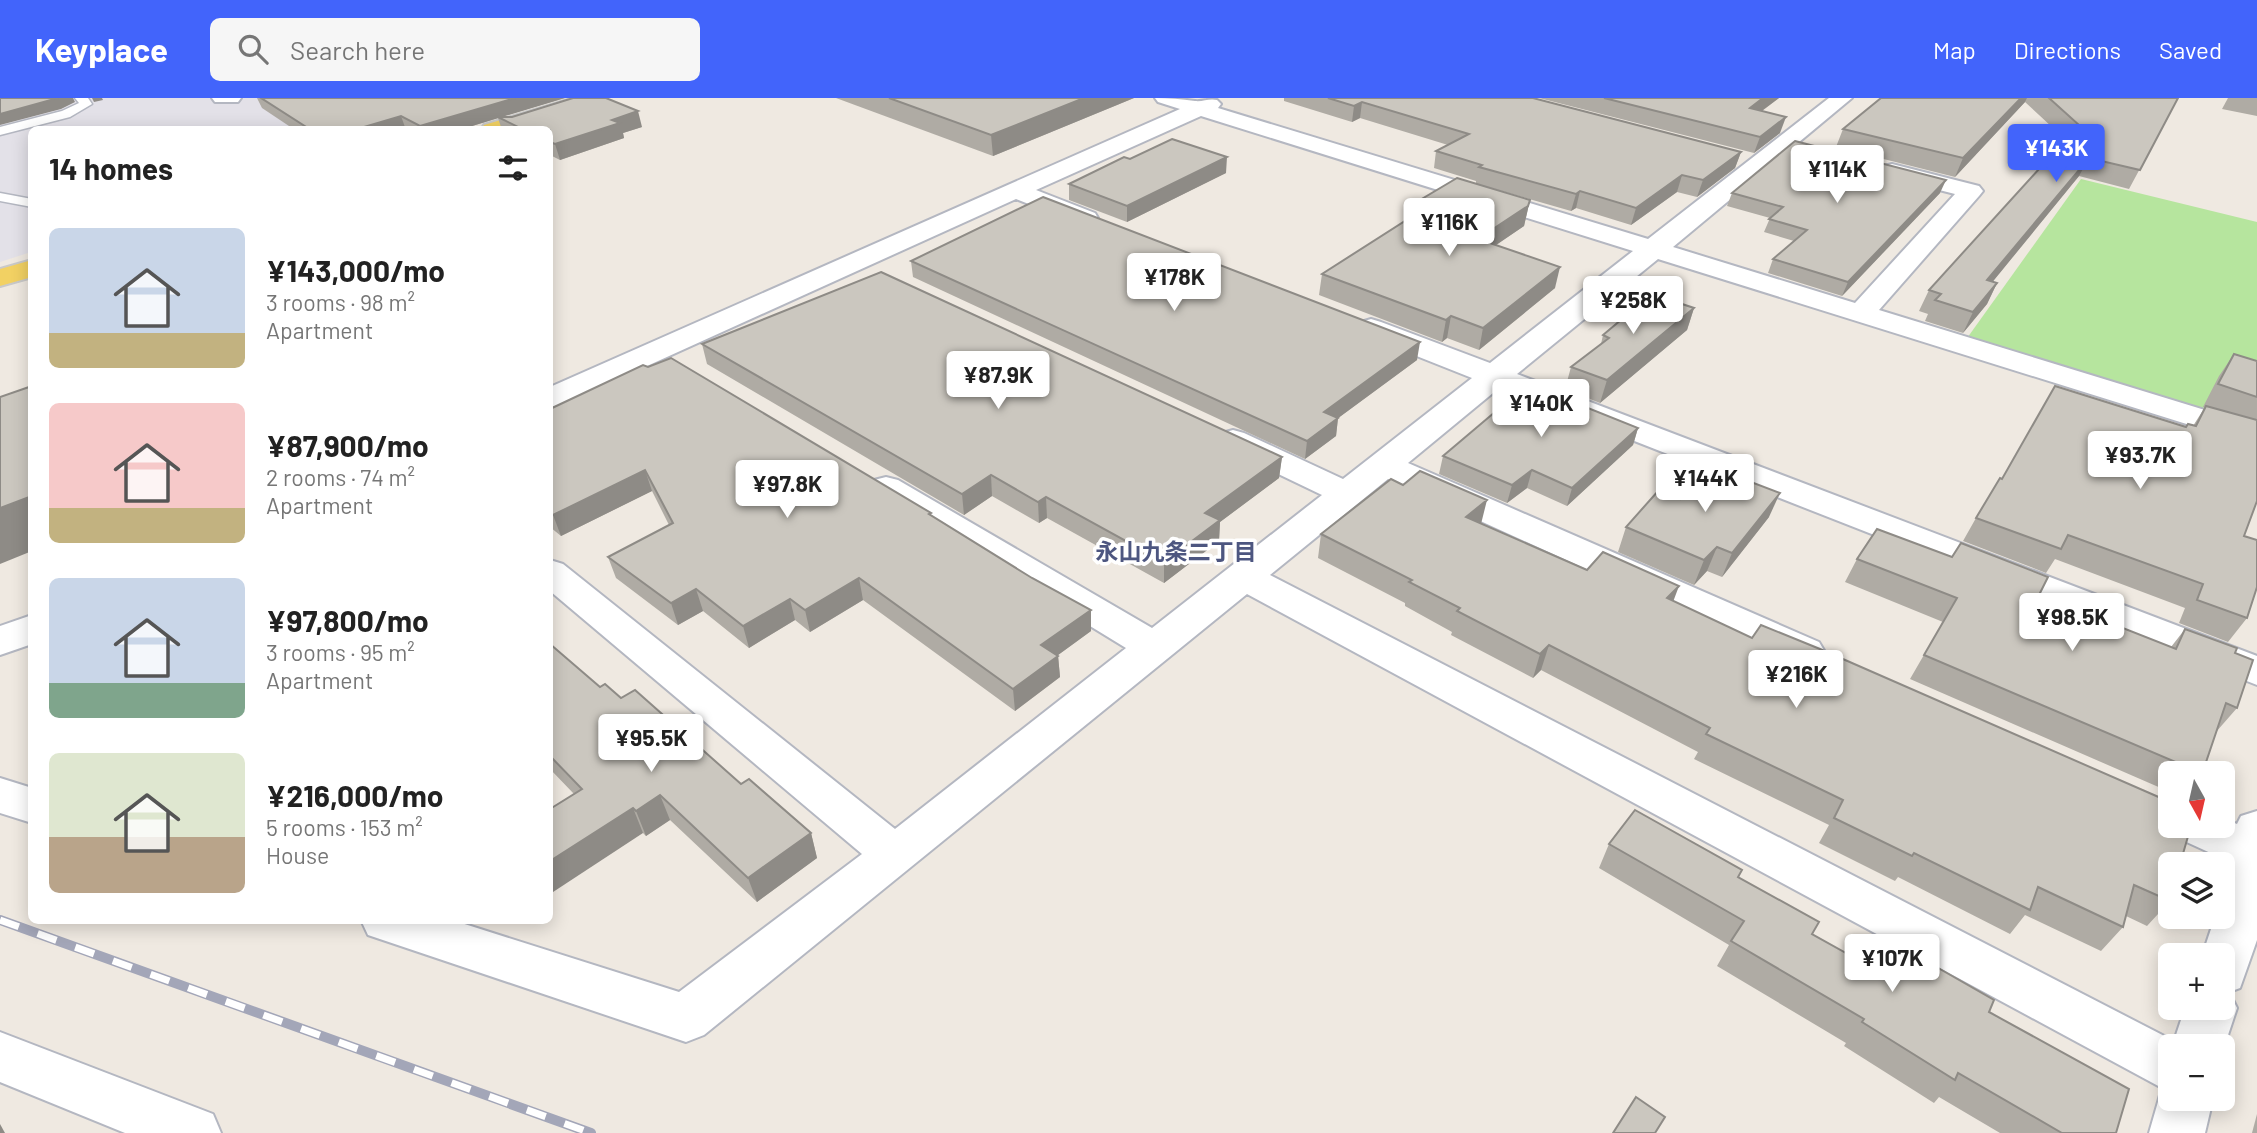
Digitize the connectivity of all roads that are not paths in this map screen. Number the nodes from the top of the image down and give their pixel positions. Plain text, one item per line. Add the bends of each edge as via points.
1 (81, 98) edge
2 (222, 98) edge
3 (231, 98) edge
4 (596, 98) edge
5 (1165, 98) edge
6 (1225, 98) edge
7 (1842, 98) edge
8 (1200, 109) junction
9 (505, 126) edge
10 (0, 131) edge
11 (1864, 164) edge
12 (1016, 191) junction
13 (0, 197) edge
14 (28, 202) edge
15 (1119, 231) edge
16 (1652, 249) junction
17 (854, 263) junction
18 (28, 269) edge
19 (0, 278) edge
20 (892, 281) edge
21 (1861, 313) junction
22 (1338, 316) edge
23 (657, 350) junction
24 (693, 372) edge
25 (1492, 375) junction
26 (553, 397) edge
27 (1207, 428) edge
28 (2257, 436) edge
29 (1382, 464) junction
30 (859, 470) edge
31 (1346, 493) junction
32 (553, 574) edge
33 (1242, 576) junction
34 (28, 630) edge
35 (0, 642) edge
36 (1154, 647) junction
37 (1840, 668) edge
38 (2257, 671) edge
39 (0, 795) edge
40 (28, 805) edge
41 (2235, 835) edge
42 (2254, 840) edge
43 (895, 855) junction
44 (2249, 913) edge
45 (398, 924) edge
46 (2235, 944) edge
47 (0, 1057) edge
48 (2158, 1060) edge
49 (2182, 1111) edge
50 (193, 1133) edge
51 (2177, 1133) edge

1 - 10 lane via 86,104 66,114
2 - 3 street
4 - 9 main road
5 - 8 street
6 - 8 street
7 - 16 street
8 - 12 street
8 - 16 street
11 - 21 street via 1971,191
12 - 15 street
12 - 17 street
13 - 14 lane
16 - 21 street
16 - 25 street
17 - 20 street
17 - 23 street
18 - 19 main road
21 - 28 street
22 - 25 street
23 - 24 street
23 - 26 street
25 - 29 street
25 - 38 street
27 - 31 street
29 - 31 street
29 - 37 street
30 - 36 street
31 - 33 street
32 - 43 street
33 - 36 street
33 - 48 street
34 - 35 street
36 - 43 street
39 - 40 street
41 - 42 street
42 - 44 street
43 - 45 street via 686,1018
44 - 46 street
47 - 50 street
49 - 51 street

